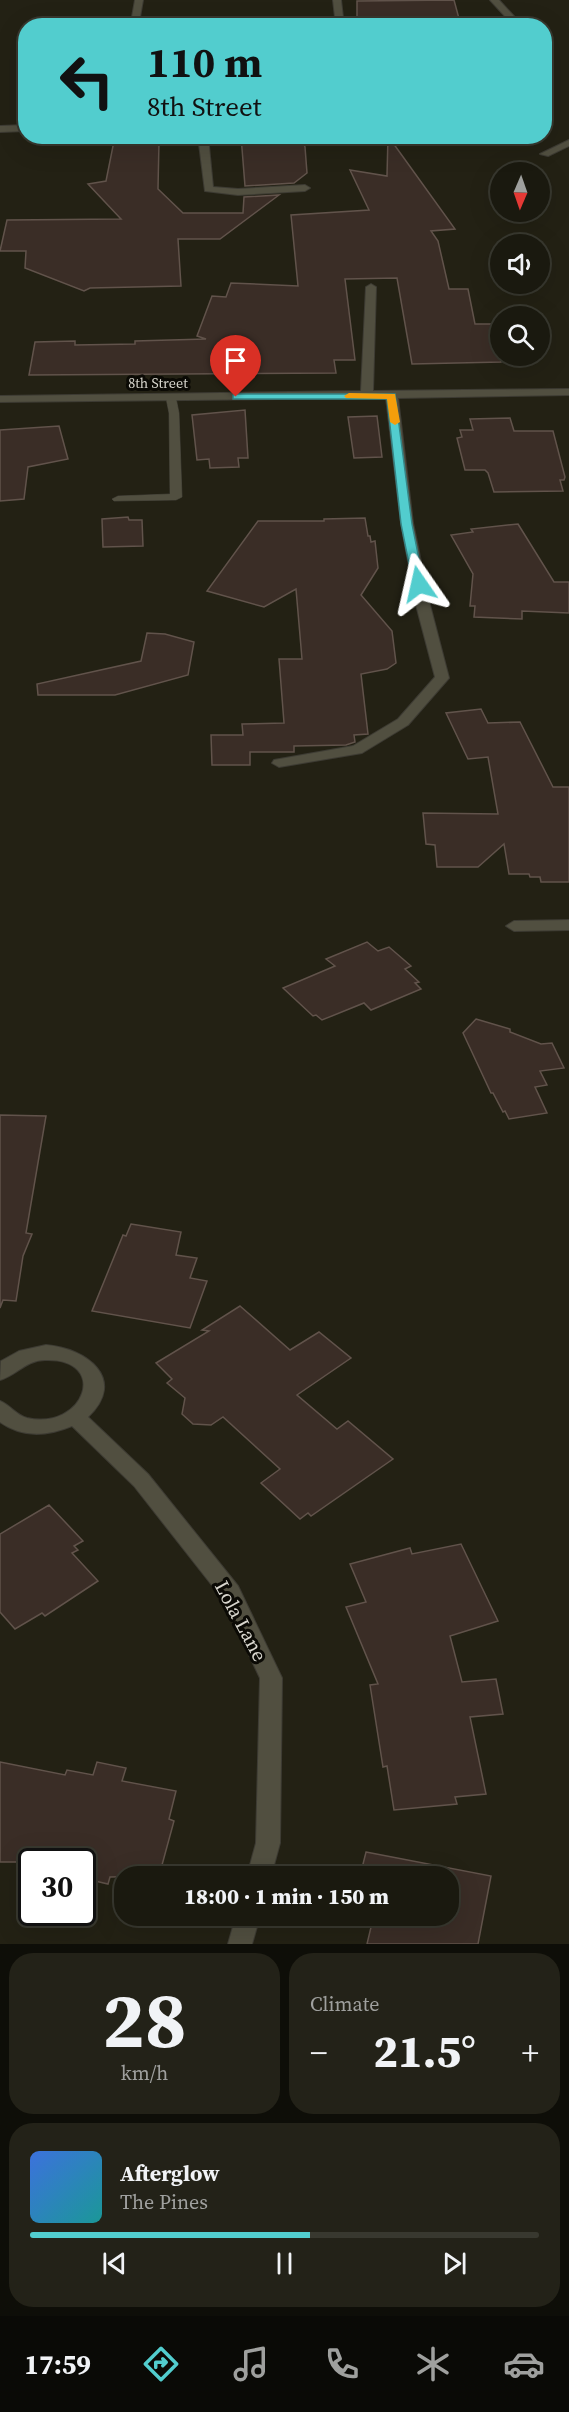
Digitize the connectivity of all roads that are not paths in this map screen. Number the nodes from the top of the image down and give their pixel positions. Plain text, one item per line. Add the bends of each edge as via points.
1 (139, 0) edge
2 (337, 0) edge
3 (494, 0) edge
4 (137, 18) edge
5 (339, 18) edge
6 (515, 18) edge
7 (18, 128) edge
8 (0, 129) edge
9 (569, 142) edge
10 (203, 144) edge
11 (545, 154) dead end
12 (304, 188) dead end
13 (370, 287) dead end
14 (569, 392) edge
15 (367, 396) junction
16 (392, 396) junction
17 (171, 398) junction
18 (0, 399) edge
19 (118, 499) dead end
20 (279, 763) dead end
21 (569, 925) edge
22 (514, 926) dead end
23 (0, 1373) edge
24 (0, 1409) edge
25 (75, 1417) junction
26 (262, 1866) edge
27 (245, 1926) edge
28 (240, 1944) edge

1 - 4 street
2 - 5 street
3 - 6 street
7 - 8 street
9 - 11 street
10 - 12 street via 208,189 238,192
13 - 15 street
14 - 16 street, 8th Street
15 - 16 street, 8th Street
15 - 17 street, 8th Street
16 - 20 street via 407,524 442,678 403,722 357,750
17 - 18 street, 8th Street
17 - 19 lane via 176,497
21 - 22 street
23 - 25 street via 13,1361 30,1354 45,1351 68,1355 83,1364 92,1376 93,1391 88,1405
24 - 25 street via 18,1424 37,1427 57,1425
25 - 26 street, Lola Lane via 141,1480 230,1592 271,1678 268,1843
27 - 28 street

